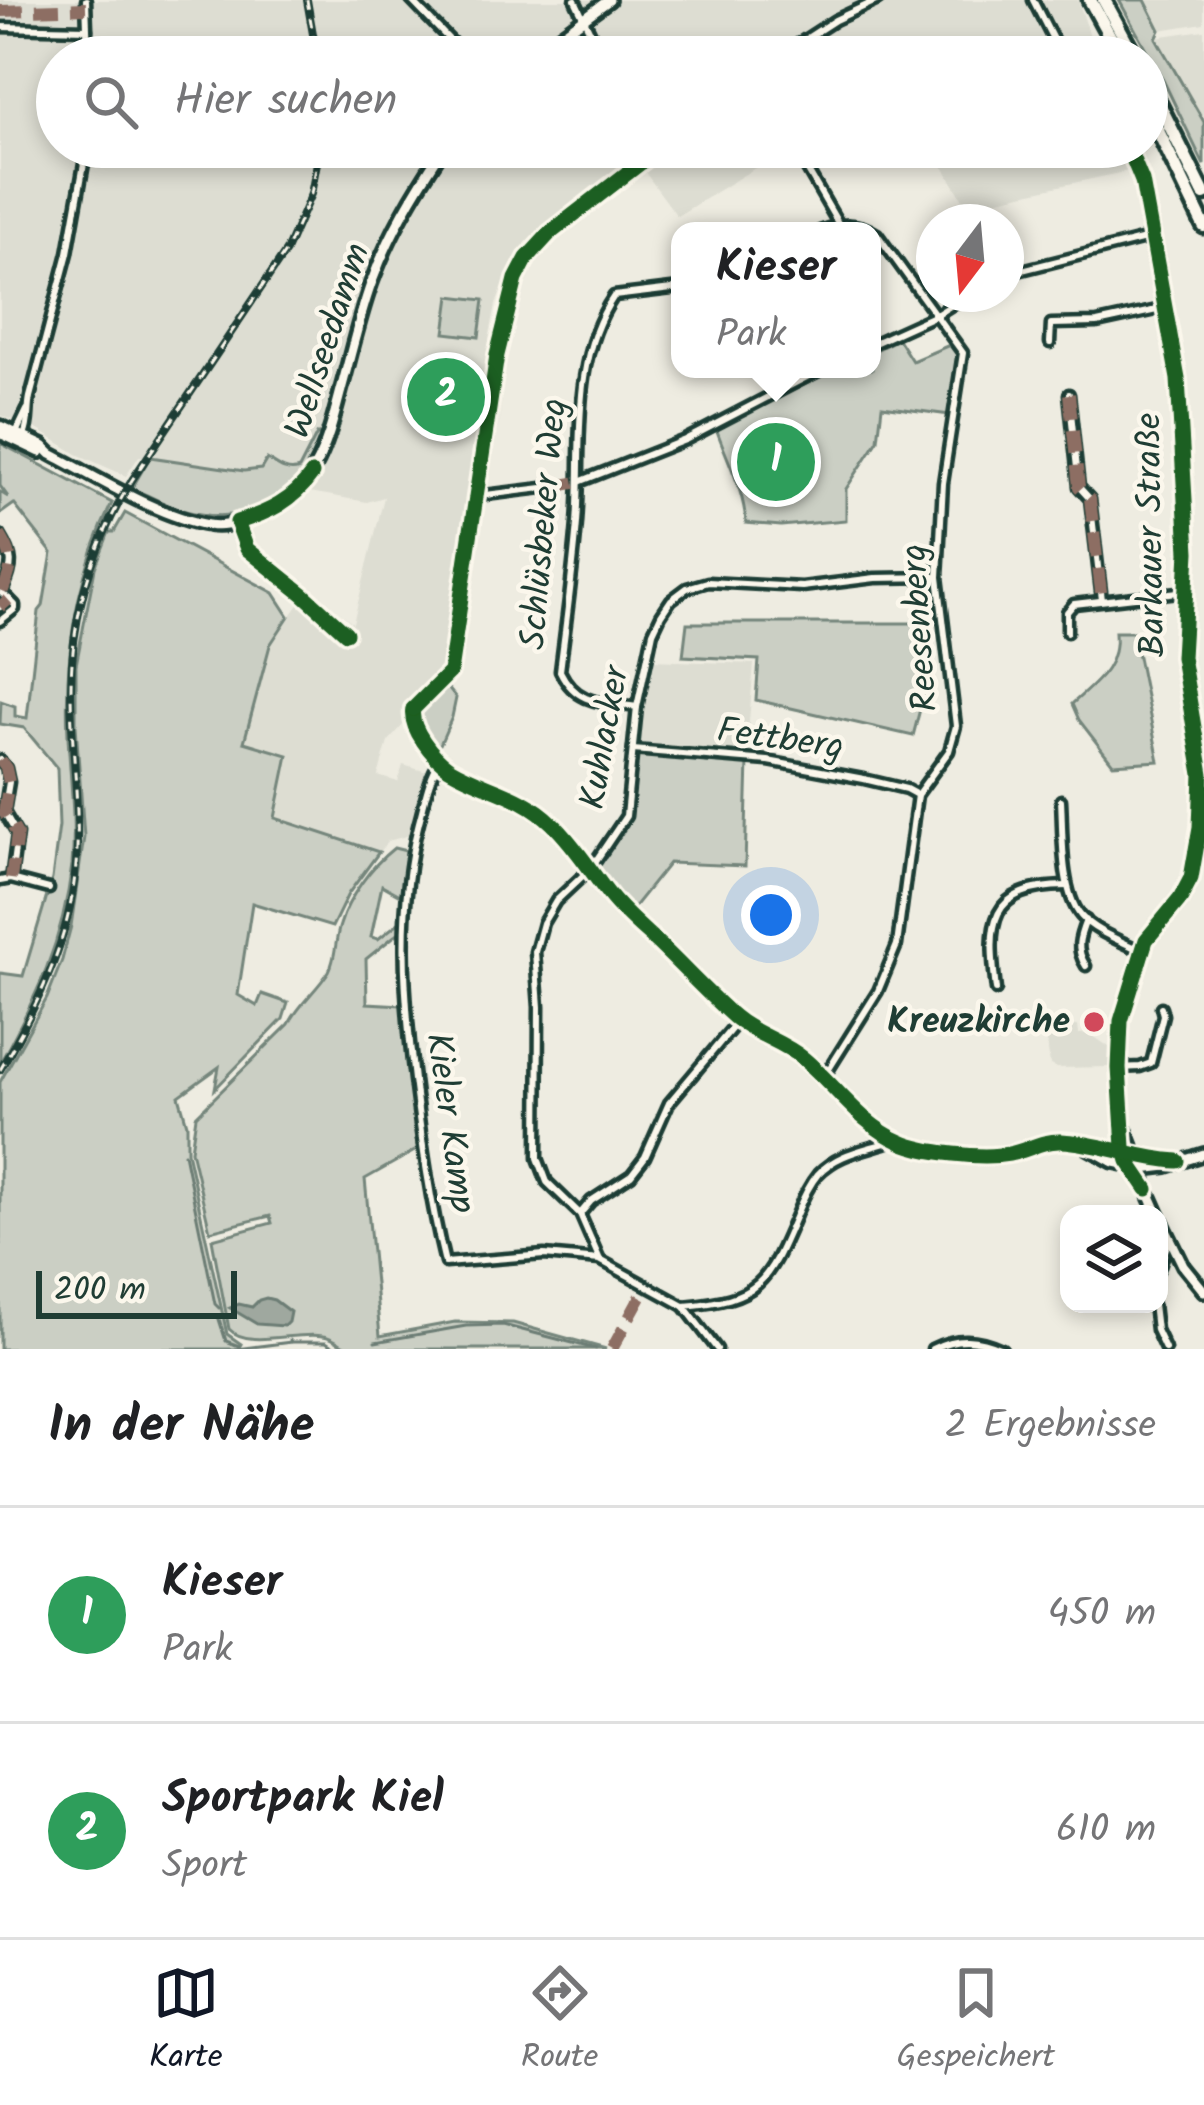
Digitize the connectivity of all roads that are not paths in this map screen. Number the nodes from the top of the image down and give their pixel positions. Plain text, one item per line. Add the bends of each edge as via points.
1 (86, 0) edge
2 (411, 0) edge
3 (575, 0) edge
4 (609, 0) edge
5 (878, 0) edge
6 (1033, 0) edge
7 (1090, 0) edge
8 (1104, 0) edge
9 (583, 18) junction
10 (0, 27) edge
11 (87, 29) junction
12 (87, 36) edge
13 (446, 36) edge
14 (559, 36) edge
15 (592, 36) edge
16 (810, 36) edge
17 (1051, 36) edge
18 (1109, 36) edge
19 (1124, 36) edge
20 (1168, 122) edge
21 (1168, 151) edge
22 (83, 168) edge
23 (430, 168) edge
24 (628, 168) edge
25 (806, 168) edge
26 (1136, 168) edge
27 (1204, 194) edge
28 (838, 222) edge
29 (1204, 226) edge
30 (1153, 237) junction
31 (881, 239) edge
32 (1024, 269) edge
33 (671, 289) edge
34 (1166, 308) junction
35 (941, 312) edge
36 (936, 315) junction
37 (881, 340) edge
38 (1050, 343) dead end
39 (805, 378) edge
40 (1069, 394) dead end
41 (0, 430) edge
42 (18, 438) junction
43 (580, 482) junction
44 (550, 488) dead end
45 (477, 496) junction
46 (234, 522) junction
47 (0, 535) edge
48 (938, 577) junction
49 (1187, 591) junction
50 (9, 599) junction
51 (1102, 600) junction
52 (0, 607) edge
53 (0, 621) edge
54 (1067, 632) dead end
55 (346, 633) dead end
56 (637, 707) junction
57 (633, 750) junction
58 (0, 760) edge
59 (440, 761) junction
60 (4, 781) edge
61 (917, 795) junction
62 (1061, 800) dead end
63 (591, 868) junction
64 (1191, 878) junction
65 (11, 880) junction
66 (0, 881) edge
67 (1204, 885) edge
68 (1067, 886) junction
69 (50, 889) dead end
70 (1086, 920) junction
71 (1141, 951) junction
72 (1086, 967) dead end
73 (996, 990) dead end
74 (1161, 1007) dead end
75 (738, 1021) junction
76 (1119, 1068) junction
77 (824, 1077) junction
78 (895, 1140) junction
79 (1075, 1142) junction
80 (1204, 1154) edge
81 (1134, 1162) junction
82 (1154, 1205) edge
83 (580, 1214) junction
84 (1169, 1238) edge
85 (599, 1260) junction
86 (1204, 1291) edge
87 (684, 1306) junction
88 (1154, 1313) edge
89 (717, 1349) edge
90 (932, 1349) edge
91 (1002, 1349) edge
92 (1165, 1349) edge

1 - 11 street
2 - 13 street
3 - 9 street
4 - 9 main road
5 - 16 street
6 - 17 street
7 - 18 highway
8 - 19 highway
9 - 14 main road
9 - 15 street
10 - 11 street
11 - 12 street
20 - 27 highway
21 - 29 highway
22 - 42 street
23 - 46 main road, Wellseedamm via 381,258 318,464 285,502
24 - 45 street via 563,222 517,279
25 - 28 street
26 - 30 street, Barkauer Straße
30 - 32 street
30 - 34 street, Barkauer Straße
31 - 36 street, Reesenberg
33 - 43 street, Schlüsbeker Weg via 614,296 597,332 579,422
34 - 38 street via 1051,324
34 - 49 street, Barkauer Straße via 1185,461
35 - 36 street
36 - 37 street
36 - 48 street, Reesenberg via 963,353
39 - 43 street via 685,440
40 - 51 street
41 - 42 main road, Wellseedamm
42 - 46 main road, Wellseedamm via 160,508
43 - 56 street, Schlüsbeker Weg via 560,671 583,698
44 - 45 street
45 - 59 street via 450,672 411,716
46 - 55 street via 248,549
47 - 50 street via 13,562 2,593
48 - 56 street, Kuhlacker via 687,589 653,632
48 - 61 street, Reesenberg via 956,726 949,751
49 - 51 street
49 - 64 street, Barkauer Straße via 1182,657 1202,774
50 - 52 street
50 - 53 street via 15,610
51 - 54 street via 1074,604
56 - 57 street, Kuhlacker
57 - 61 street, Fettberg via 768,760
57 - 63 street, Kuhlacker via 626,816
58 - 60 street
59 - 63 street via 540,813
59 - 85 street, Kieler Kamp via 414,844 404,945 425,1174 445,1263
60 - 65 street via 4,812 17,834
61 - 77 street, Reesenberg via 897,945
62 - 68 street
63 - 75 street
63 - 83 street, Kuhlacker via 556,901 535,952 538,1158 547,1182
64 - 67 street
64 - 71 street, Barkauer Straße
65 - 66 street
65 - 69 street
68 - 70 street
68 - 73 street via 1027,890 1003,905 992,933
70 - 71 street
70 - 72 street via 1078,953
71 - 76 street, Barkauer Straße via 1121,1021
74 - 76 street via 1151,1063
75 - 77 street via 782,1042
75 - 83 street via 669,1103 631,1175
76 - 81 street, Barkauer Straße
77 - 78 street
78 - 79 street via 974,1154
78 - 87 street via 820,1172 764,1281 719,1303
79 - 81 street
79 - 81 street via 1112,1163
80 - 81 main road
81 - 82 main road, Barkauer Straße
83 - 85 street, Kuhlacker
84 - 86 main road, Barkauer Straße
85 - 87 street, Kieler Kamp
87 - 89 street, Kieler Kamp
88 - 92 street
90 - 91 street via 970,1339

